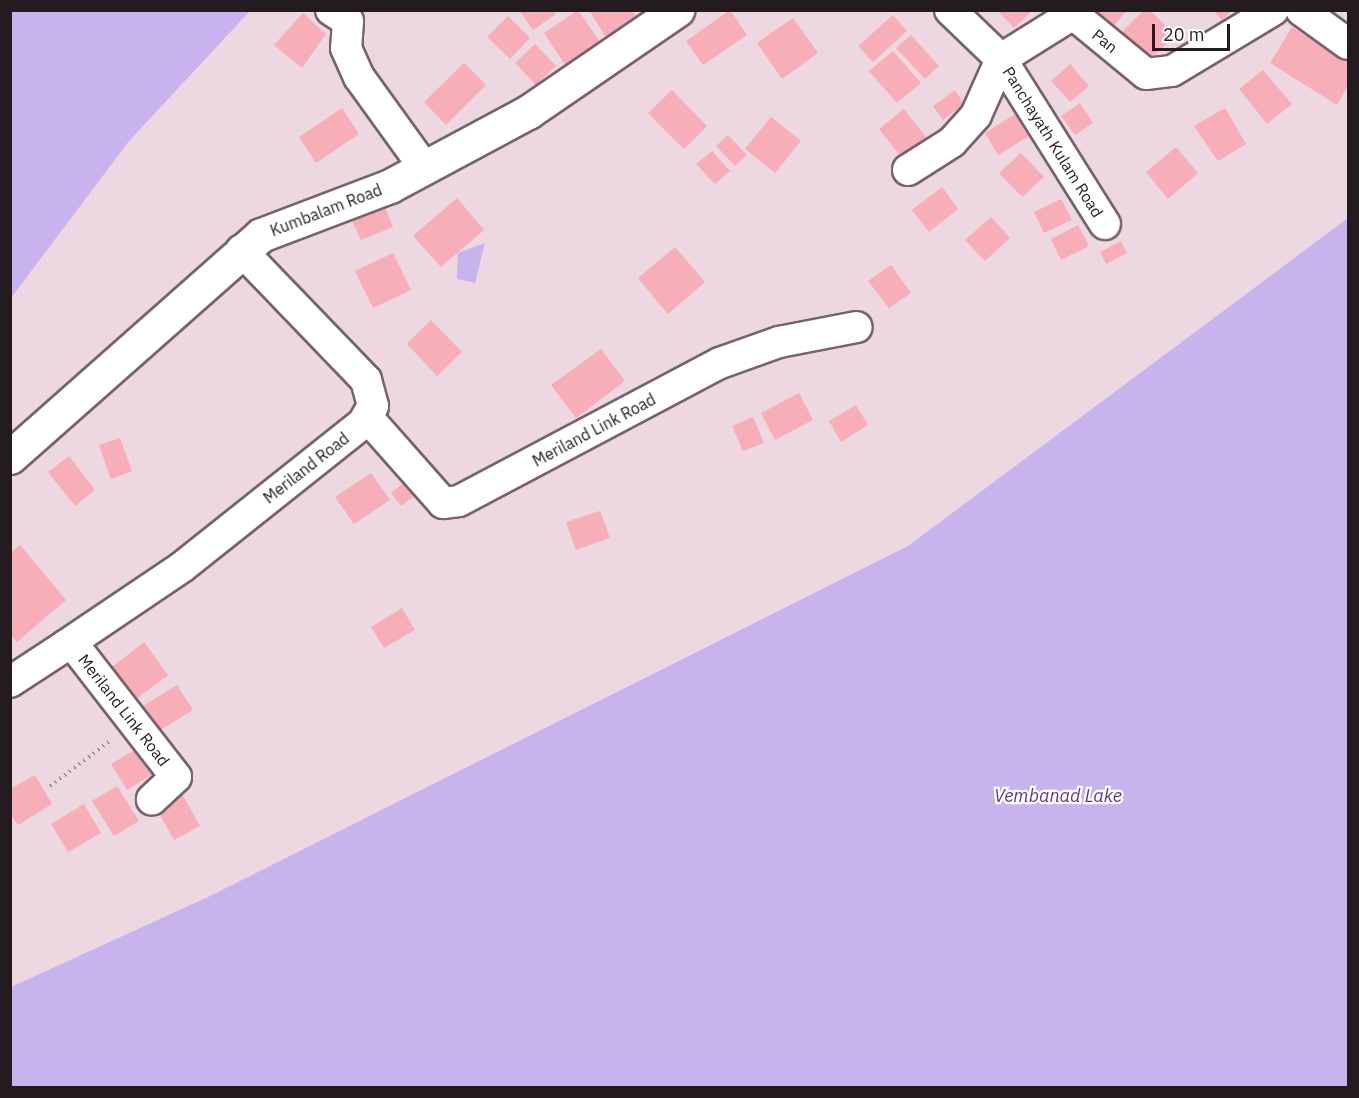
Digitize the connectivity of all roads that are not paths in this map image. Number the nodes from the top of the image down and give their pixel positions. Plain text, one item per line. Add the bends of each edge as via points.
1 (331, 10) edge
2 (677, 10) edge
3 (950, 10) edge
4 (1273, 10) edge
5 (1301, 10) edge
6 (1348, 44) edge
7 (1001, 59) junction
8 (424, 167) junction
9 (908, 170) dead end
10 (1105, 224) dead end
11 (240, 250) junction
12 (857, 327) dead end
13 (366, 417) junction
14 (10, 457) edge
15 (65, 646) junction
16 (10, 682) edge
17 (152, 799) dead end

1 - 8 street via 348,21 346,48 359,77
2 - 8 main road, Kumbalam Road via 528,112
3 - 7 street
4 - 7 street, Pan via 1172,71 1146,74 1073,14
5 - 6 street
7 - 9 street via 976,115 952,142
7 - 10 street, Panchayath Kulam Road
8 - 11 main road, Kumbalam Road via 390,186 261,235
11 - 13 street via 366,380 373,406
11 - 14 main road, Kumbalam Road via 100,383
12 - 13 street, Meriland Link Road via 779,342 720,363 459,501 443,503
13 - 15 street, Meriland Road via 182,567
15 - 16 street, Meriland Link Road
15 - 17 street, Meriland Link Road via 76,648 176,777

